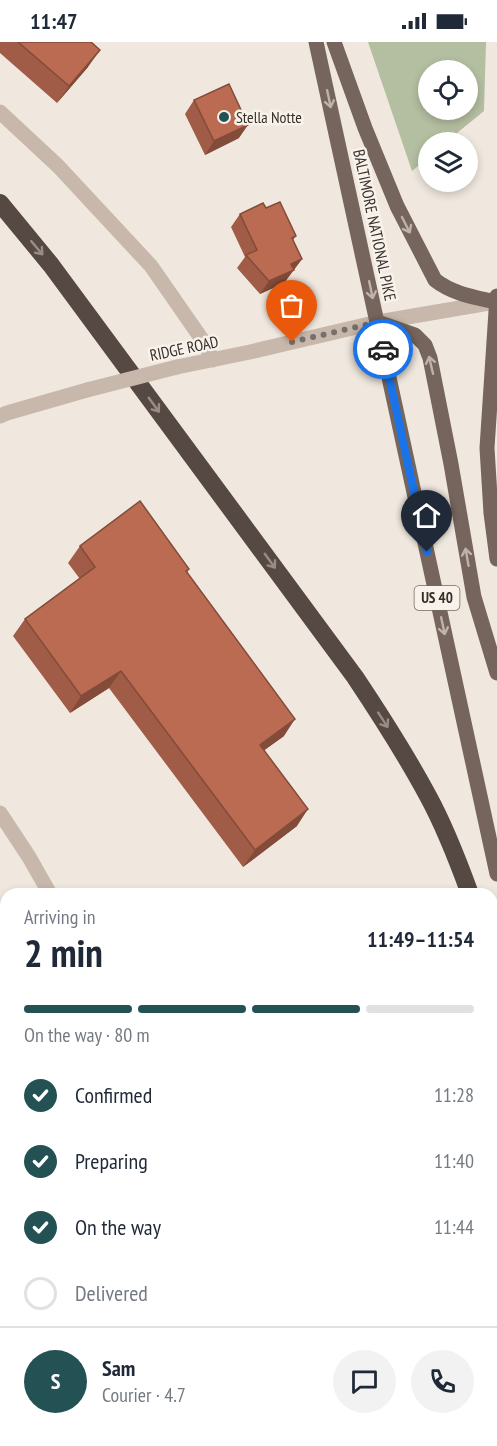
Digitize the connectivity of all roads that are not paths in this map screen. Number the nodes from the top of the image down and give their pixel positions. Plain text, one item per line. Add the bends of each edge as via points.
1 (316, 42) edge
2 (334, 42) edge
3 (0, 112) edge
4 (0, 203) edge
5 (497, 300) edge
6 (378, 322) junction
7 (213, 360) junction
8 (0, 417) edge
9 (497, 559) edge
10 (497, 673) edge
11 (0, 813) edge
12 (497, 874) edge
13 (47, 888) edge
14 (468, 888) edge

1 -> 6 main road, BALTIMORE NATIONAL PIKE / US 40
2 -> 5 main road via 397,206 435,280 457,292
3 - 7 street via 58,166 152,266
4 -> 14 highway via 51,265 355,677 429,798
5 - 6 street, RIDGE ROAD
5 - 9 main road via 488,448
6 - 7 street, RIDGE ROAD
10 -> 6 main road via 474,597 430,358 415,335
6 -> 12 main road, BALTIMORE NATIONAL PIKE / US 40
7 - 8 street, RIDGE ROAD, bridge via 87,390
11 - 13 street

